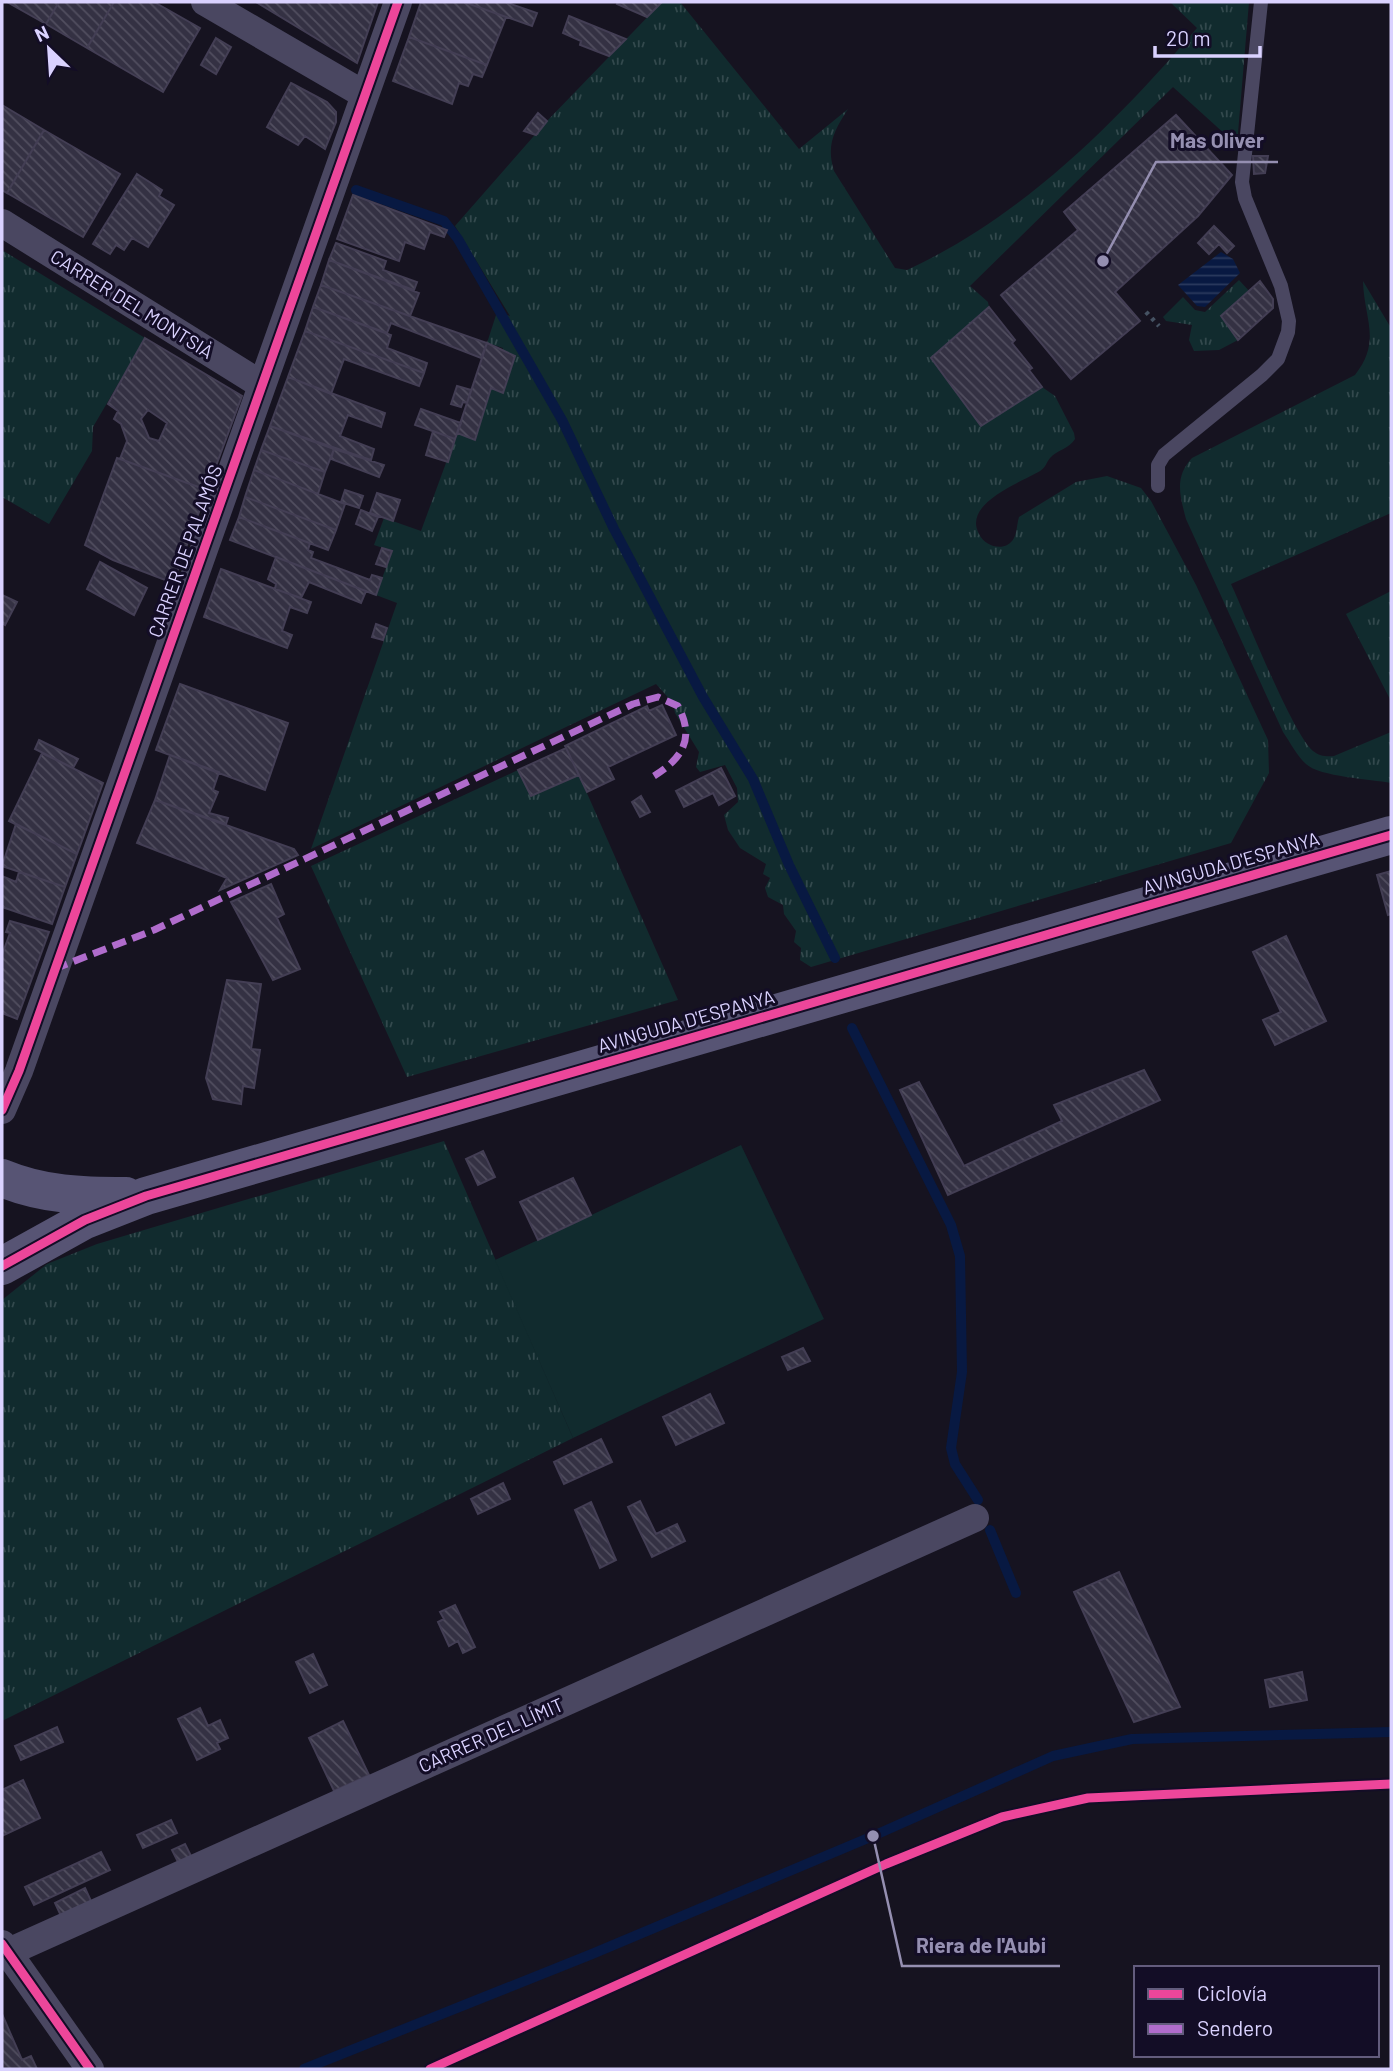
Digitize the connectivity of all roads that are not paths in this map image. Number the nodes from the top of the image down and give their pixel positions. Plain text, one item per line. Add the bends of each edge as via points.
1 (205, 2) edge
2 (398, 2) edge
3 (1261, 2) edge
4 (365, 95) junction
5 (2, 223) edge
6 (262, 385) junction
7 (1158, 486) dead end
8 (1391, 835) edge
9 (2, 1110) edge
10 (2, 1178) edge
11 (146, 1196) junction
12 (2, 1266) edge
13 (975, 1518) dead end
14 (4, 1950) edge
15 (90, 2069) edge

1 - 4 street
2 - 4 street, CARRER DE PALAMÓS
3 - 7 lane via 1241,182 1281,286 1288,332 1278,359 1262,375 1164,455 1158,465
4 - 6 street, CARRER DE PALAMÓS
5 - 6 street, CARRER DEL MONTSIÀ
6 - 9 street, CARRER DE PALAMÓS
8 - 11 main road, AVINGUDA D'ESPANYA
10 - 11 main road, AVINGUDA D'ESPANYA via 25,1188 70,1196
11 - 12 main road, AVINGUDA D'ESPANYA via 85,1220
13 - 14 street, CARRER DEL LÍMIT
14 - 15 street

